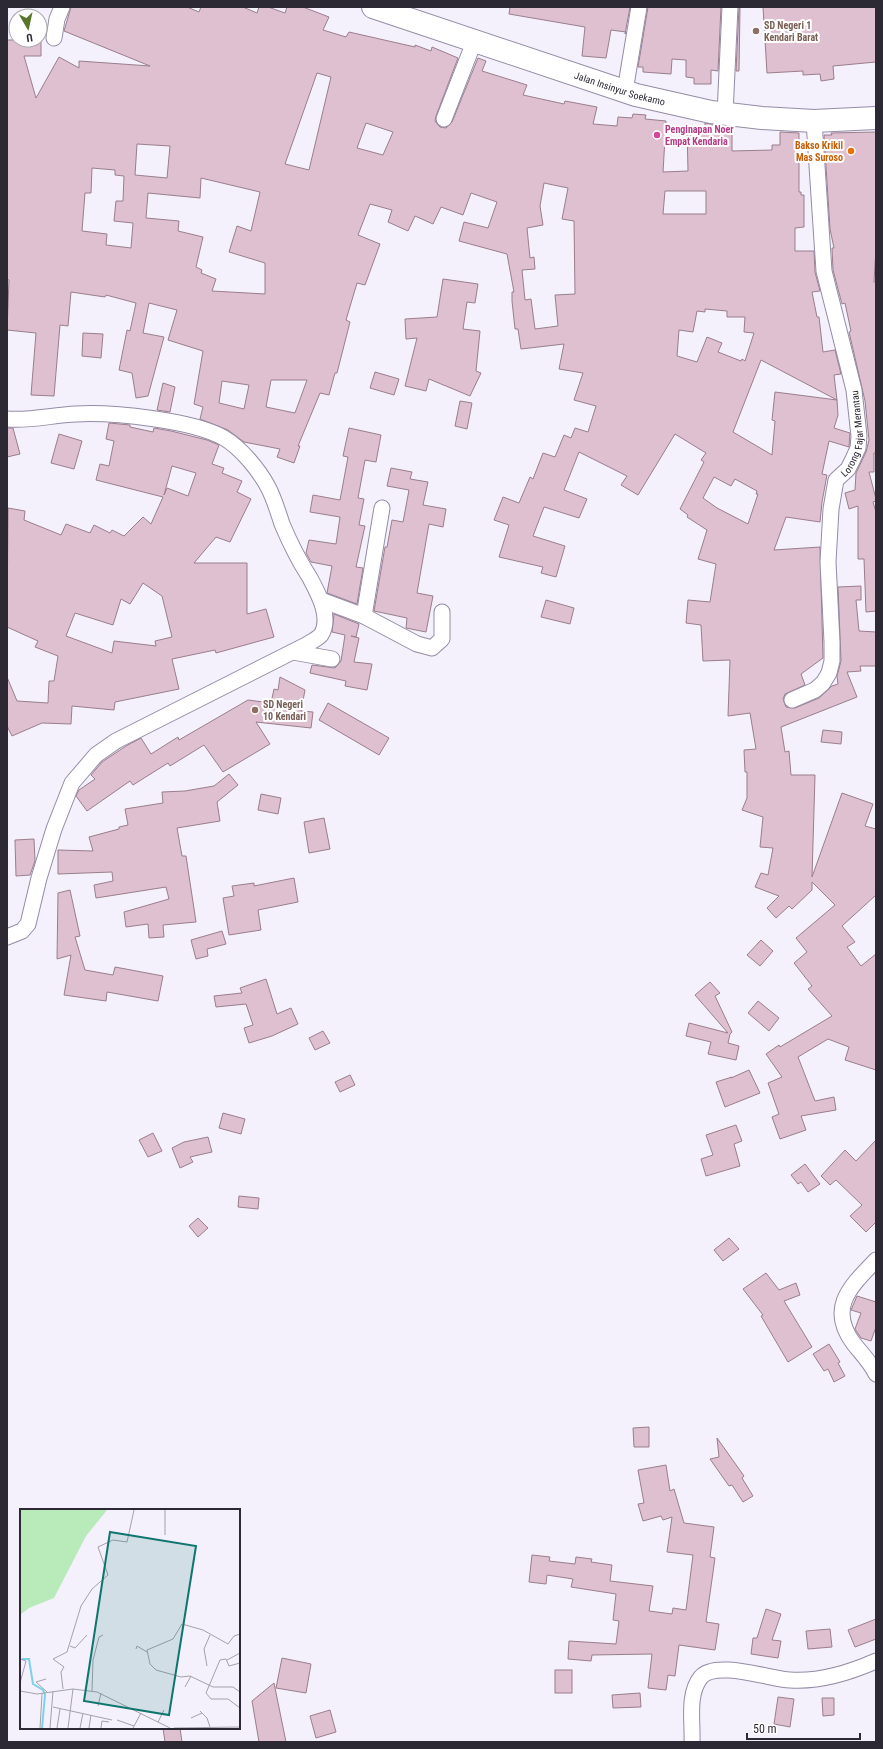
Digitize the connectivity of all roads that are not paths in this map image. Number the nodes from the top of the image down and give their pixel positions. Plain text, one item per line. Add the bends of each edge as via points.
1 (62, 7) edge
2 (373, 7) edge
3 (639, 7) edge
4 (730, 7) edge
5 (54, 38) dead end
6 (474, 42) junction
7 (625, 91) junction
8 (724, 114) junction
9 (876, 118) edge
10 (444, 119) dead end
11 (814, 121) junction
12 (7, 419) edge
13 (382, 508) dead end
14 (321, 600) junction
15 (442, 612) dead end
16 (364, 616) junction
17 (294, 652) junction
18 (332, 659) dead end
19 (792, 700) dead end
20 (7, 937) edge
21 (876, 1260) edge
22 (874, 1369) edge
23 (876, 1661) edge
24 (692, 1742) edge

1 - 5 street
2 - 6 highway, Jalan Insinyur Soekarno
3 - 7 street
4 - 8 street
6 - 7 highway, Jalan Insinyur Soekarno
6 - 10 street
7 - 8 highway, Jalan Insinyur Soekarno
8 - 11 highway, Jalan Insinyur Soekarno
9 - 11 highway, Jalan Insinyur Soekarno
11 - 19 street, Lorong Fajar Merantau via 824,271 854,390 859,436 858,448 851,464 836,480 831,510 828,562 832,642 830,672 815,690
12 - 14 street via 31,420 76,414 100,414 184,424 213,432 225,439 250,462 268,488 294,551
13 - 16 street
14 - 16 street
14 - 17 street via 324,628 321,635
15 - 16 street via 442,639 432,648 417,644
17 - 18 street
17 - 20 street via 116,741 96,755 72,783 54,829 28,924 22,931
21 - 22 street via 847,1293 841,1310 846,1330
23 - 24 street via 839,1674 804,1680 722,1670 710,1671 702,1676 695,1686 692,1701

